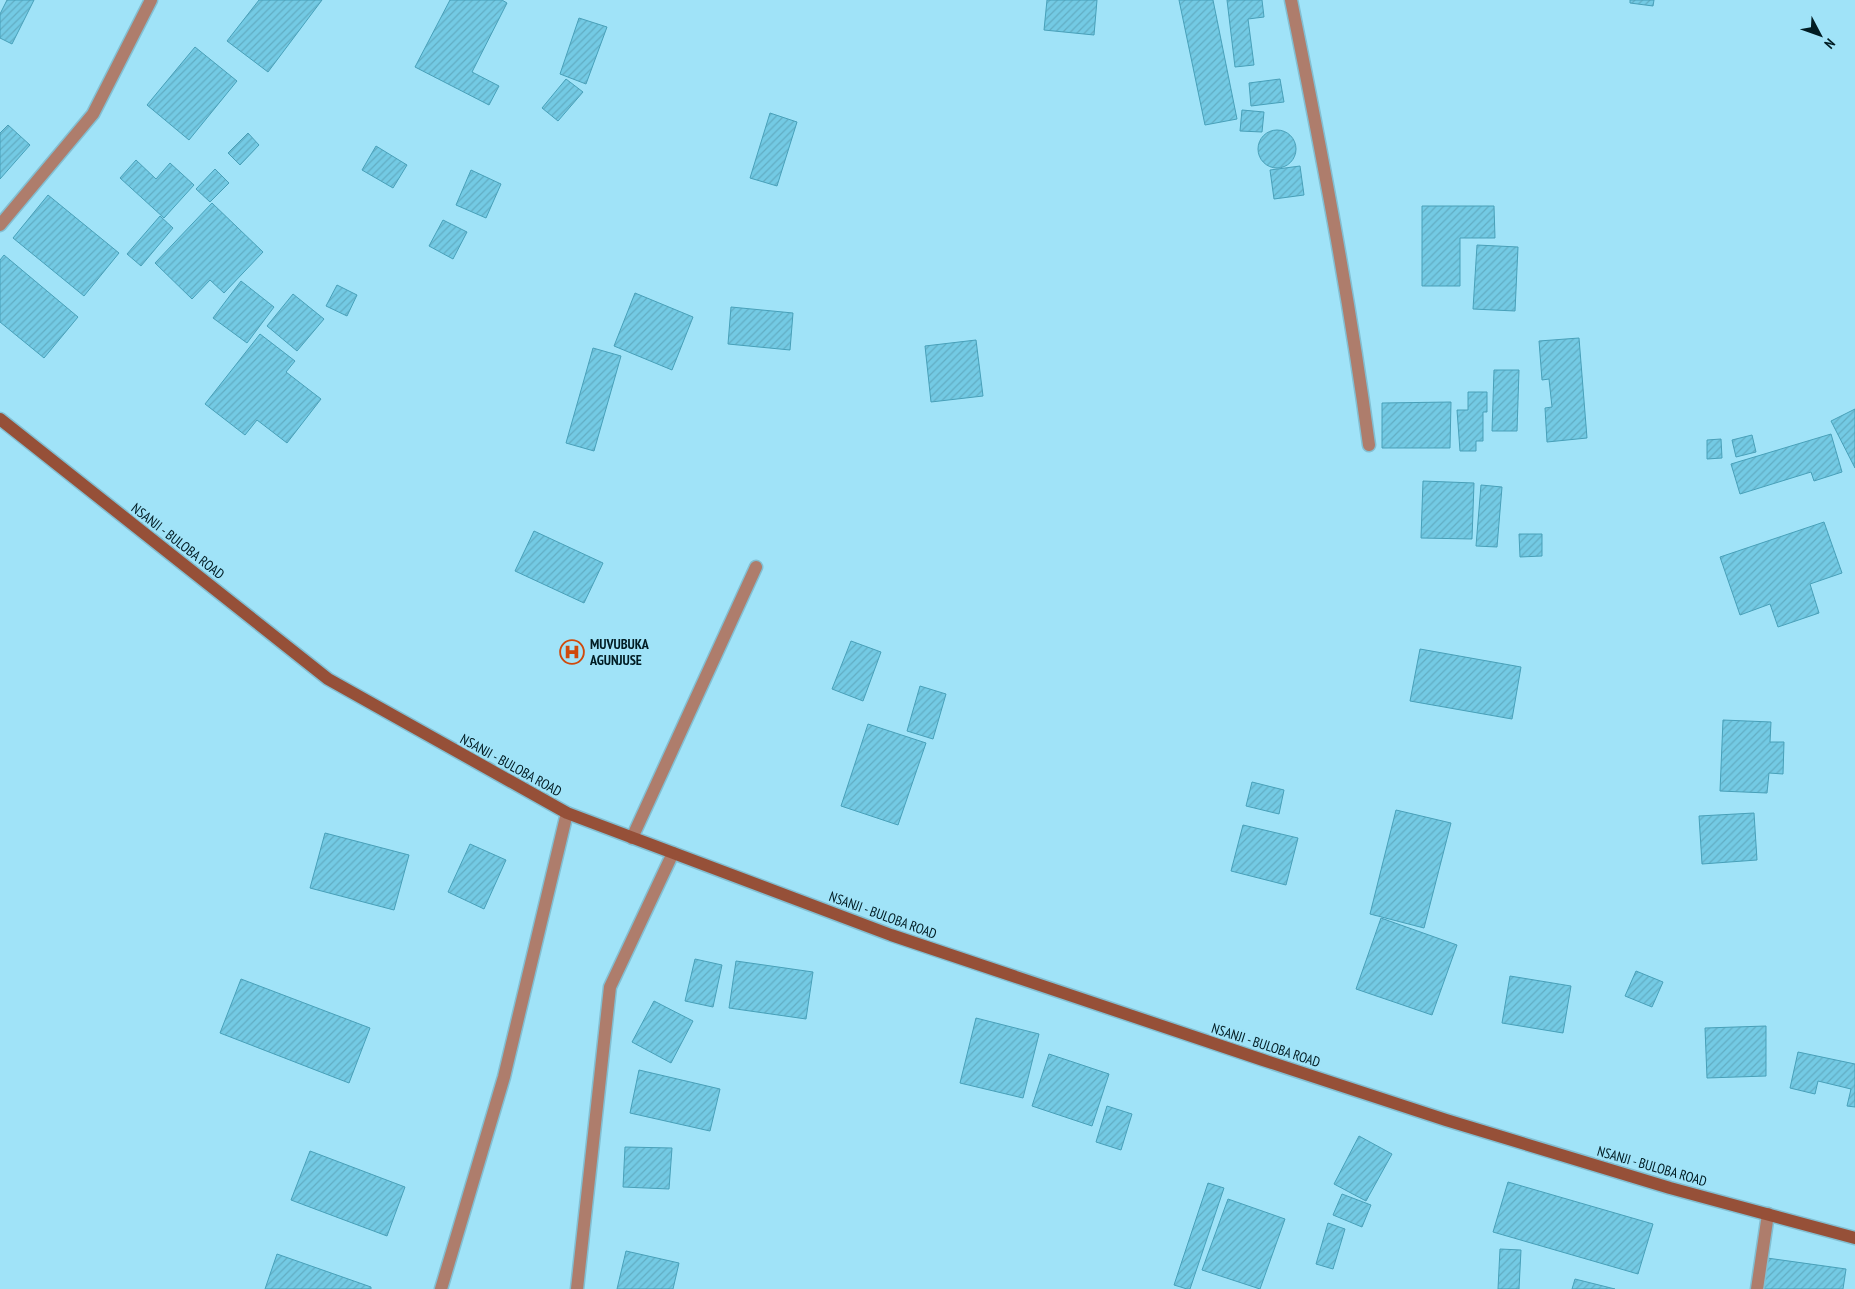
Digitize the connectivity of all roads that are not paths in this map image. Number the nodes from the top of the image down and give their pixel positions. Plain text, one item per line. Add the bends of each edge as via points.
1 (151, 0) edge
2 (1291, 0) edge
3 (0, 225) edge
4 (0, 419) edge
5 (1369, 445) dead end
6 (756, 567) dead end
7 (567, 813) junction
8 (632, 838) junction
9 (673, 853) junction
10 (1768, 1214) junction
11 (1855, 1238) edge
12 (441, 1289) edge
13 (577, 1289) edge
14 (1757, 1289) edge

1 - 3 street via 93,114
2 - 5 street via 1326,173
4 - 7 main road, NSANJI - BULOBA ROAD via 328,679
6 - 8 street
7 - 8 main road, NSANJI - BULOBA ROAD
7 - 12 street via 504,1077
8 - 9 main road, NSANJI - BULOBA ROAD
9 - 10 main road, NSANJI - BULOBA ROAD via 891,935 1244,1054 1642,1180
9 - 13 street via 610,987
10 - 11 main road, NSANJI - BULOBA ROAD
10 - 14 street

